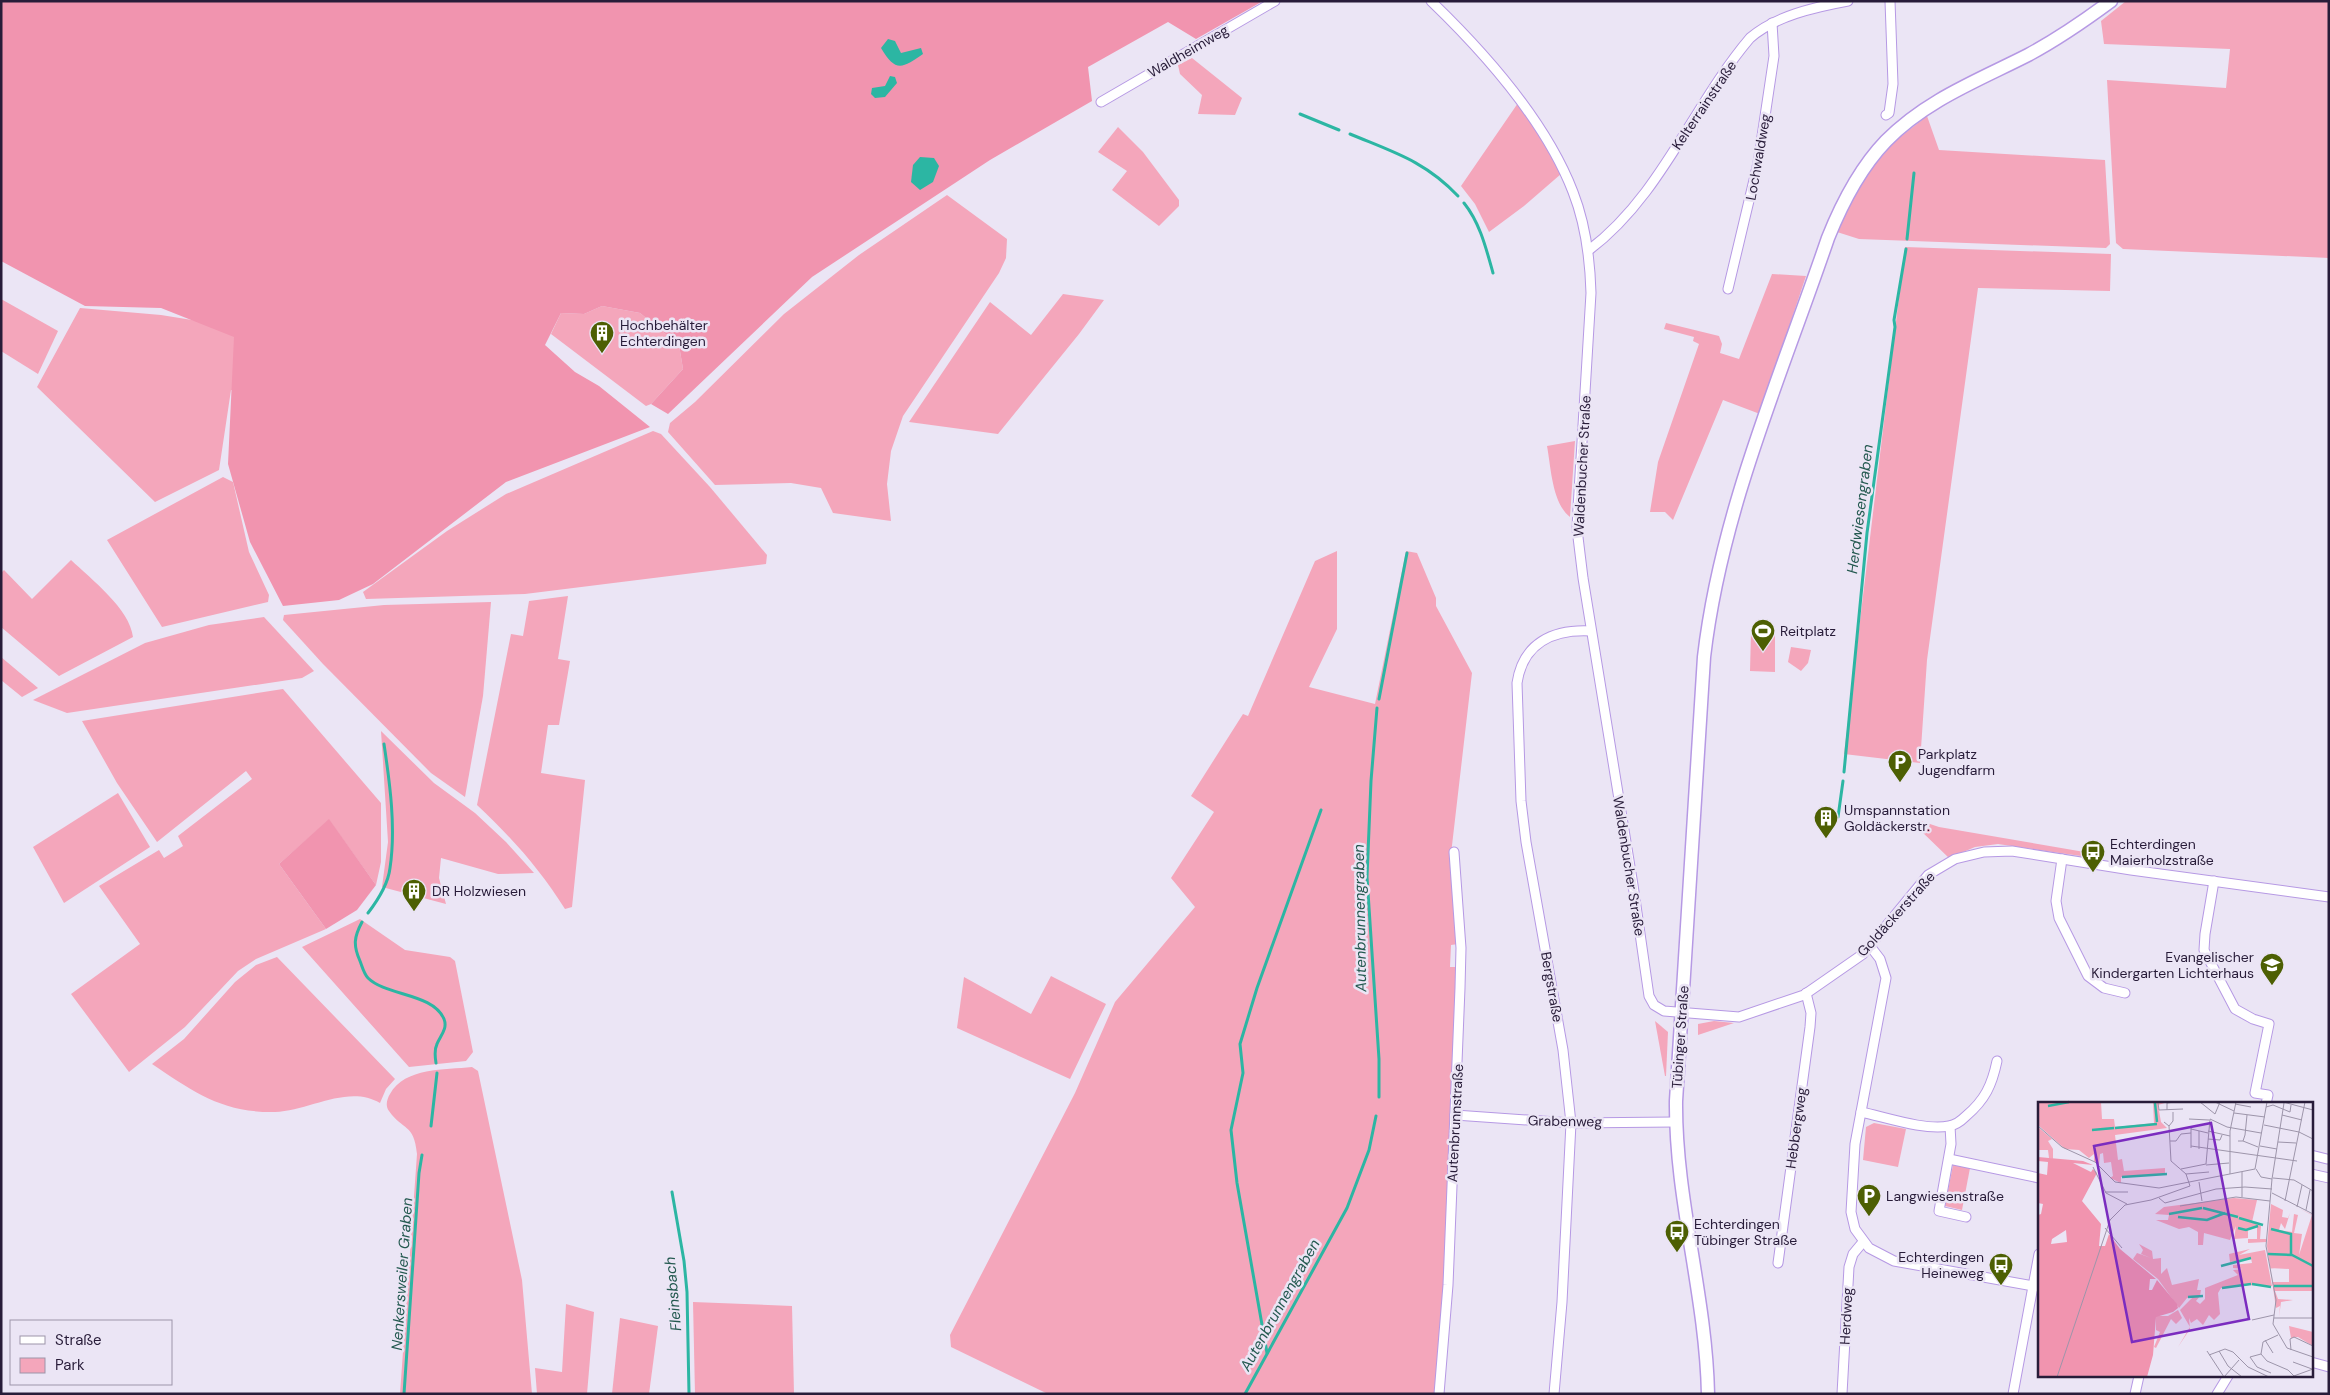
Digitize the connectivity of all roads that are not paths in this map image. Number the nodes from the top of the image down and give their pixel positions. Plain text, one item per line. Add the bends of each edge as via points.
1 (1275, 1) edge
2 (1431, 1) edge
3 (1848, 1) edge
4 (1890, 1) edge
5 (2111, 1) edge
6 (1772, 23) junction
7 (1101, 102) dead end
8 (1886, 115) dead end
9 (1589, 250) junction
10 (1728, 289) dead end
11 (1591, 631) junction
12 (1454, 852) dead end
13 (2062, 859) junction
14 (2214, 881) junction
15 (2329, 897) edge
16 (1870, 946) junction
17 (1806, 993) junction
18 (2125, 993) dead end
19 (1681, 1012) junction
20 (1997, 1060) dead end
21 (2266, 1102) edge
22 (1861, 1112) junction
23 (1455, 1115) junction
24 (1676, 1122) junction
25 (1571, 1123) junction
26 (1950, 1126) junction
27 (2312, 1156) edge
28 (2327, 1158) dead end
29 (1949, 1159) junction
30 (2312, 1174) edge
31 (2038, 1178) edge
32 (2329, 1178) edge
33 (1966, 1217) dead end
34 (1863, 1242) junction
35 (1778, 1263) dead end
36 (2038, 1265) edge
37 (2036, 1286) edge
38 (2312, 1362) edge
39 (2329, 1367) edge
40 (2139, 1378) edge
41 (2227, 1378) edge
42 (1439, 1394) edge
43 (1554, 1394) edge
44 (1708, 1394) edge
45 (1842, 1394) edge
46 (2012, 1394) edge
47 (2135, 1394) edge
48 (2217, 1394) edge

1 - 7 street, Waldheimweg
2 - 9 street, Waldenbucher Straße via 1504,81 1554,152 1573,192
3 - 6 street, Kelterrainstraße
4 - 8 street via 1893,84 1889,114
5 - 19 main road, Tübinger Straße via 2057,39 1923,110 1887,141 1856,181 1828,238 1731,517 1711,600 1702,678
6 - 9 street, Kelterrainstraße via 1760,29 1741,49 1638,201
6 - 10 street, Lochwaldweg via 1774,56 1758,163
9 - 11 street, Waldenbucher Straße via 1591,293 1577,529
11 - 19 street, Waldenbucher Straße via 1649,996 1658,1009
11 - 25 street, Bergstraße via 1571,630 1535,646 1524,657 1517,683 1525,834 1563,1050
12 - 23 street, Autenbrunnstraße via 1460,948
13 - 14 street, Goldäckerstraße
13 - 16 street, Goldäckerstraße via 1999,850 1946,863 1919,884
13 - 18 street via 2056,901 2059,918 2088,976 2104,988
14 - 15 street, Goldäckerstraße
14 - 21 street via 2204,950 2235,1009 2269,1024 2255,1093 2268,1095
16 - 17 street, Goldäckerstraße
16 - 22 street via 1880,959 1886,978
17 - 19 street, Goldäckerstraße via 1739,1017
17 - 35 street, Hebbergweg via 1811,1013 1810,1027
19 - 24 main road, Tübinger Straße
20 - 26 street via 1993,1082 1985,1098 1957,1124
22 - 26 street via 1931,1126
22 - 34 street via 1854,1156 1852,1212 1855,1229
23 - 25 street, Grabenweg
23 - 42 street, Autenbrunnstraße via 1446,1322
24 - 25 street, Grabenweg
24 - 44 main road, Tübinger Straße via 1679,1169 1704,1338
25 - 43 street, Bergstraße via 1563,1293
26 - 29 street via 1952,1144
27 - 28 street
29 - 31 street
29 - 33 street via 1938,1211
30 - 32 street
34 - 37 street via 1876,1254 1894,1261
34 - 45 street, Herdweg via 1849,1267
36 - 37 street
37 - 46 street
38 - 39 street
40 - 47 street
41 - 48 street

